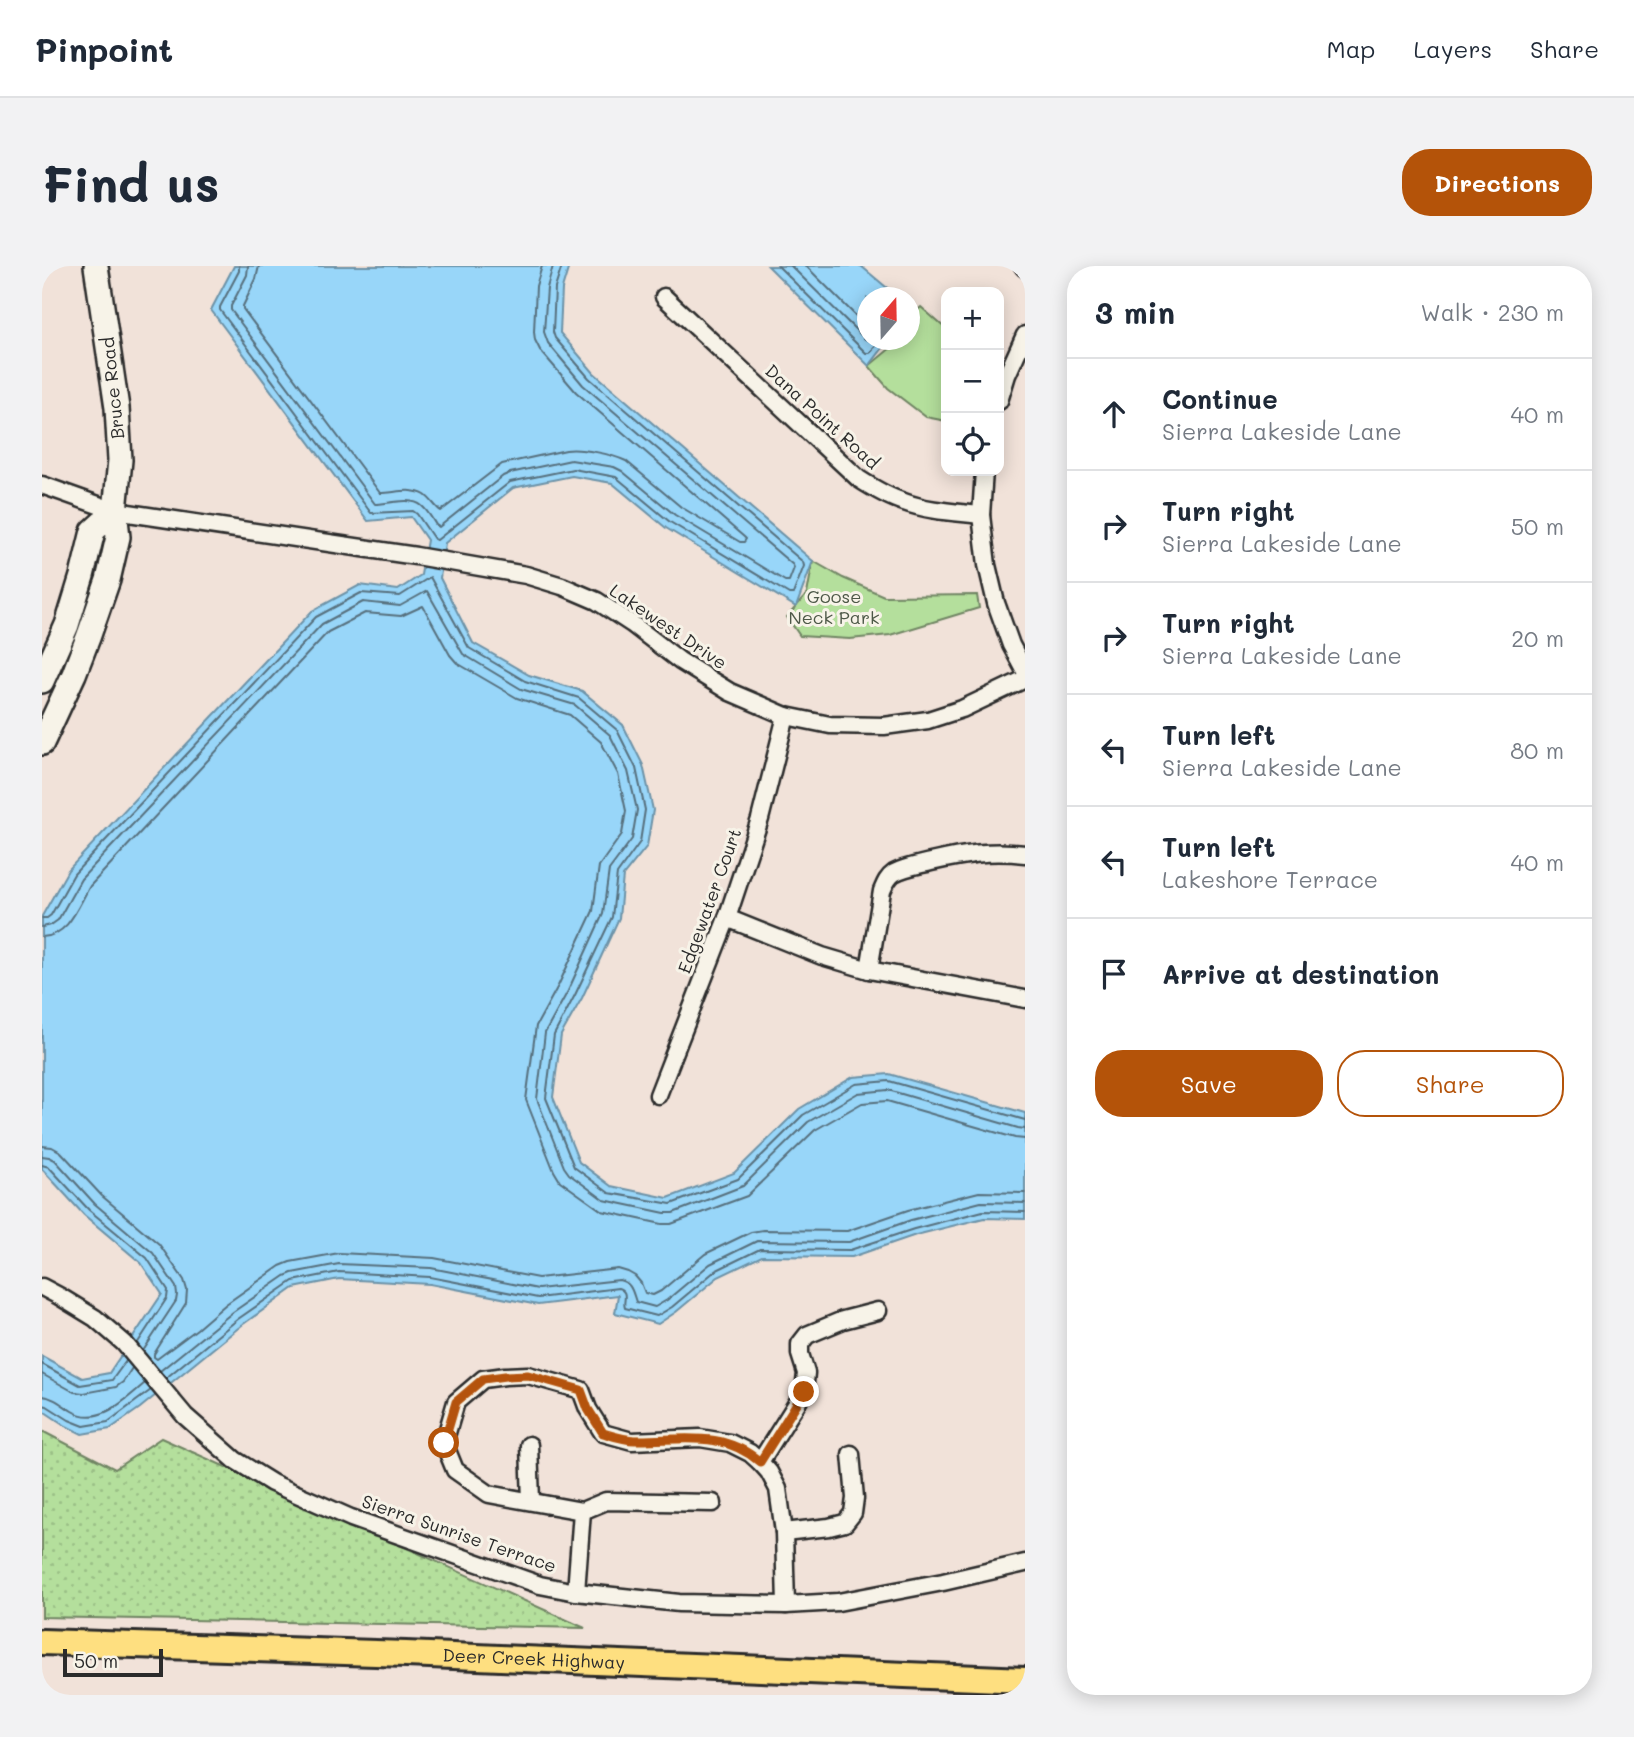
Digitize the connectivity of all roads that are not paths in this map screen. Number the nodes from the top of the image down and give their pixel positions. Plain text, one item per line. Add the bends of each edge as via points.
1 (96, 266) edge
2 (664, 297) dead end
3 (1025, 335) edge
4 (1004, 385) edge
5 (984, 476) edge
6 (42, 485) edge
7 (115, 511) junction
8 (981, 515) junction
9 (1025, 671) edge
10 (1025, 679) edge
11 (42, 681) edge
12 (786, 716) junction
13 (42, 743) edge
14 (1025, 854) edge
15 (727, 918) junction
16 (869, 970) junction
17 (1025, 999) edge
18 (658, 1095) dead end
19 (42, 1287) edge
20 (878, 1311) dead end
21 (528, 1445) dead end
22 (851, 1454) dead end
23 (760, 1462) junction
24 (531, 1502) junction
25 (713, 1503) dead end
26 (582, 1511) junction
27 (784, 1532) junction
28 (1025, 1563) edge
29 (576, 1592) junction
30 (786, 1605) junction
31 (42, 1642) edge
32 (1025, 1680) edge

1 - 7 main road, Bruce Road via 117,408 120,460
2 - 8 street, Dana Point Road via 859,480 923,508
3 - 4 street
5 - 8 street
6 - 7 street, Lakewest Drive
7 - 11 main road via 93,531 67,625
7 - 12 street, Lakewest Drive via 526,575 597,601 730,692
7 - 13 main road, Bruce Road via 118,537 108,580 74,674
8 - 9 street via 996,603
10 - 12 street, Lakewest Drive via 928,720 870,726
12 - 15 street, Edgewater Court via 760,820
14 - 16 street via 976,853 895,872 882,891
15 - 16 street
15 - 18 street, Edgewater Court
16 - 17 street
19 - 29 street, Sierra Sunrise Terrace via 95,1318 124,1343 185,1416 234,1460 272,1483 385,1531 540,1585
20 - 23 street via 807,1335 800,1344 807,1373 804,1392
21 - 24 street
22 - 27 street via 855,1498 853,1513 845,1523
23 - 24 street via 730,1443 700,1438 632,1441 603,1433 581,1390 528,1375 483,1379 456,1402 444,1443 456,1470 489,1494
23 - 27 street via 778,1489
24 - 26 street
25 - 26 street via 606,1501
26 - 29 street
27 - 30 street
28 - 30 street, Sierra Sunrise Terrace via 838,1602
29 - 30 street, Sierra Sunrise Terrace via 679,1603
31 - 32 main road, Deer Creek Highway

